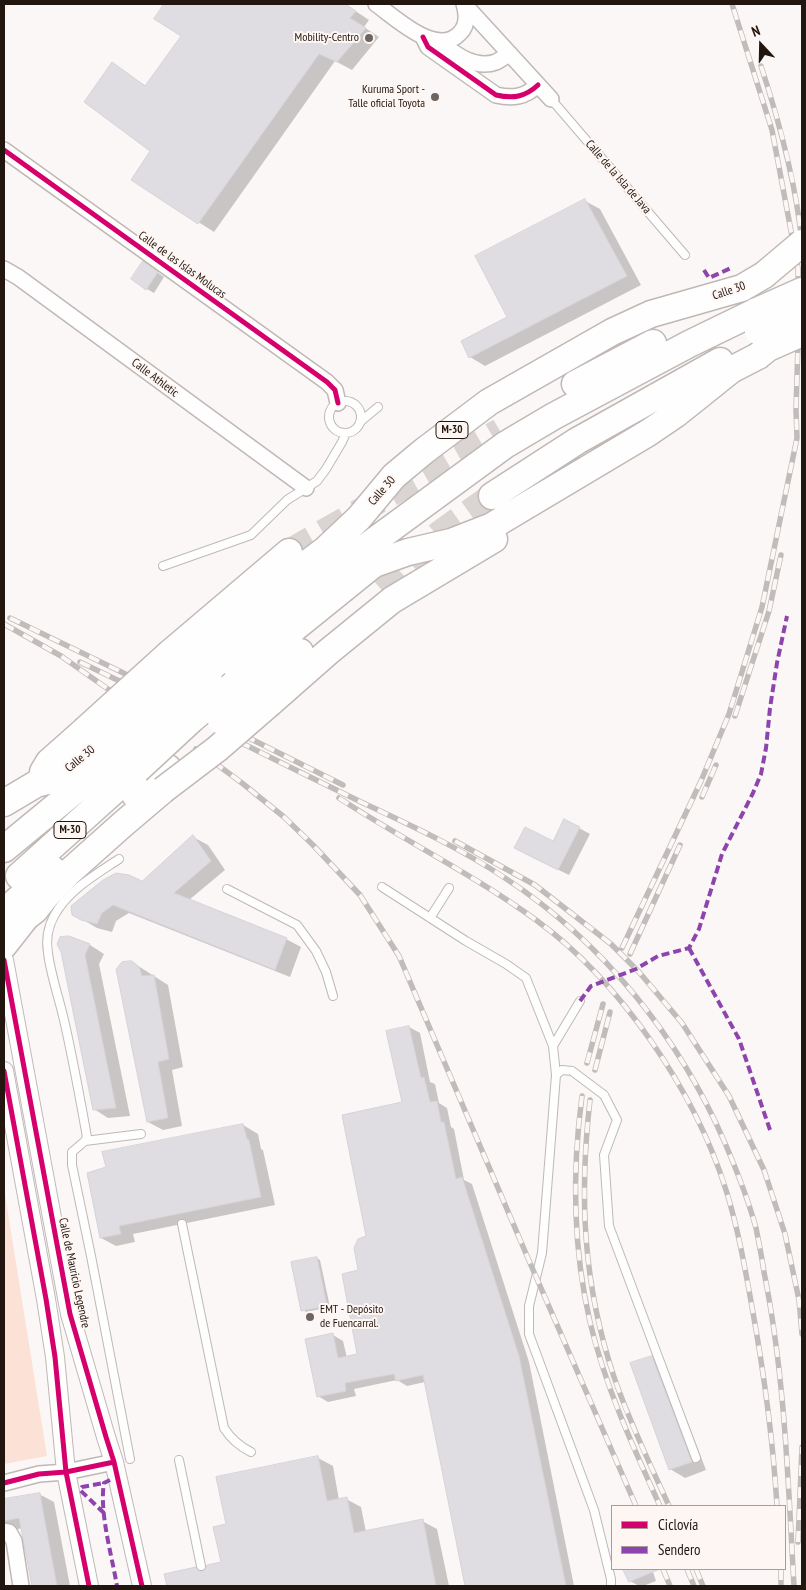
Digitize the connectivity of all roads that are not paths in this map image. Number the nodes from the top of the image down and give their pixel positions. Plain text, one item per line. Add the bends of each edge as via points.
1 (376, 4) edge
2 (464, 4) edge
3 (423, 37) junction
4 (438, 41) junction
5 (510, 54) junction
6 (538, 85) junction
7 (551, 99) joint
8 (4, 150) edge
9 (802, 243) edge
10 (685, 255) dead end
11 (4, 269) edge
12 (802, 276) edge
13 (802, 281) edge
14 (802, 291) edge
15 (802, 311) edge
16 (802, 319) edge
17 (756, 322) junction
18 (802, 326) edge
19 (802, 333) edge
20 (802, 338) edge
21 (338, 403) junction
22 (378, 407) dead end
23 (668, 420) junction
24 (360, 422) junction
25 (500, 431) tunnel mouth
26 (346, 432) junction
27 (306, 488) junction
28 (492, 496) tunnel mouth
29 (289, 552) tunnel mouth
30 (163, 566) dead end
31 (377, 576) junction
32 (192, 664) junction
33 (252, 694) junction
34 (131, 764) junction
35 (4, 803) edge
36 (4, 849) edge
37 (119, 859) dead end
38 (382, 887) dead end
39 (449, 888) dead end
40 (4, 889) edge
41 (227, 889) dead end
42 (15, 915) edge
43 (430, 918) junction
44 (4, 945) edge
45 (4, 960) edge
46 (333, 996) dead end
47 (580, 1001) dead end
48 (553, 1046) junction
49 (4, 1071) edge
50 (556, 1075) junction
51 (141, 1134) dead end
52 (85, 1141) junction
53 (182, 1224) dead end
54 (251, 1452) dead end
55 (696, 1458) dead end
56 (122, 1460) junction
57 (179, 1460) dead end
58 (66, 1472) junction
59 (4, 1483) edge
60 (4, 1531) edge
61 (201, 1566) dead end
62 (21, 1586) edge
63 (89, 1586) edge
64 (142, 1586) edge
65 (611, 1586) edge

1 - 3 street
2 - 4 street via 466,22 463,30 449,41
2 - 5 street
3 - 4 street
3 - 6 street via 428,47 496,95 519,97
4 - 5 street via 476,63 496,62
5 - 6 street
6 - 7 street
7 - 10 lane, Calle de la Isla de Java
8 - 21 street, Calle de las Islas Molucas via 327,382 335,390
9 - 17 highway, Calle 30 / M-30, bridge
11 - 27 street, Calle Athletic
12 - 17 highway
13 - 17 highway via 778,294
14 - 17 highway, bridge
15 - 17 highway, bridge
16 - 17 highway
17 - 18 highway
17 - 19 highway, bridge via 768,348
17 - 20 highway, Calle 30 / M-30 via 768,354
17 - 23 highway, Calle 30 / M-30 via 731,370
17 - 25 highway via 724,312 669,335 567,388
17 - 28 highway
17 - 31 highway via 508,460 407,535
17 - 32 highway via 689,344 505,445 359,552
17 - 32 highway, Calle 30 / M-30 via 742,288 651,314 612,332 489,402 394,476 359,518 325,550
21 - 24 lane via 349,401 358,407
21 - 26 lane via 331,410 330,421 336,430
22 - 24 lane
23 - 31 highway, Calle 30 / M-30 via 492,526 451,542 408,552
23 - 33 highway via 637,451 392,600 328,652
24 - 26 lane via 354,430
26 - 27 lane via 326,469 317,481
27 - 30 lane via 287,500 251,535
29 - 32 highway
31 - 33 highway via 295,657
32 - 34 highway, bridge
32 - 34 highway, bridge
33 - 34 highway, bridge via 191,720
33 - 34 highway, bridge via 217,749
34 - 35 highway via 49,762 36,784
34 - 36 highway via 48,813
34 - 40 highway, M-30
34 - 42 highway via 68,873 36,910
37 - 52 lane via 66,899 54,916 47,938 87,1136
38 - 43 lane
39 - 43 lane
41 - 46 lane via 298,925 316,951
42 - 44 highway
43 - 48 lane via 526,978
45 - 56 street, Calle de Mauricio Legendre via 67,1296 106,1437
47 - 48 lane
48 - 50 lane
49 - 58 street via 55,1357
50 - 55 lane, bridge via 562,1070 572,1072 604,1095 616,1120 604,1155 609,1226
50 - 65 lane via 542,1253 529,1306 529,1334 594,1510
51 - 52 lane
52 - 56 lane via 72,1152 72,1165 92,1256
53 - 54 lane via 224,1428 240,1447
56 - 58 street
56 - 64 street, Calle de Mauricio Legendre
57 - 61 lane
58 - 59 street via 40,1474
58 - 63 street
60 - 62 street via 9,1532 14,1541

